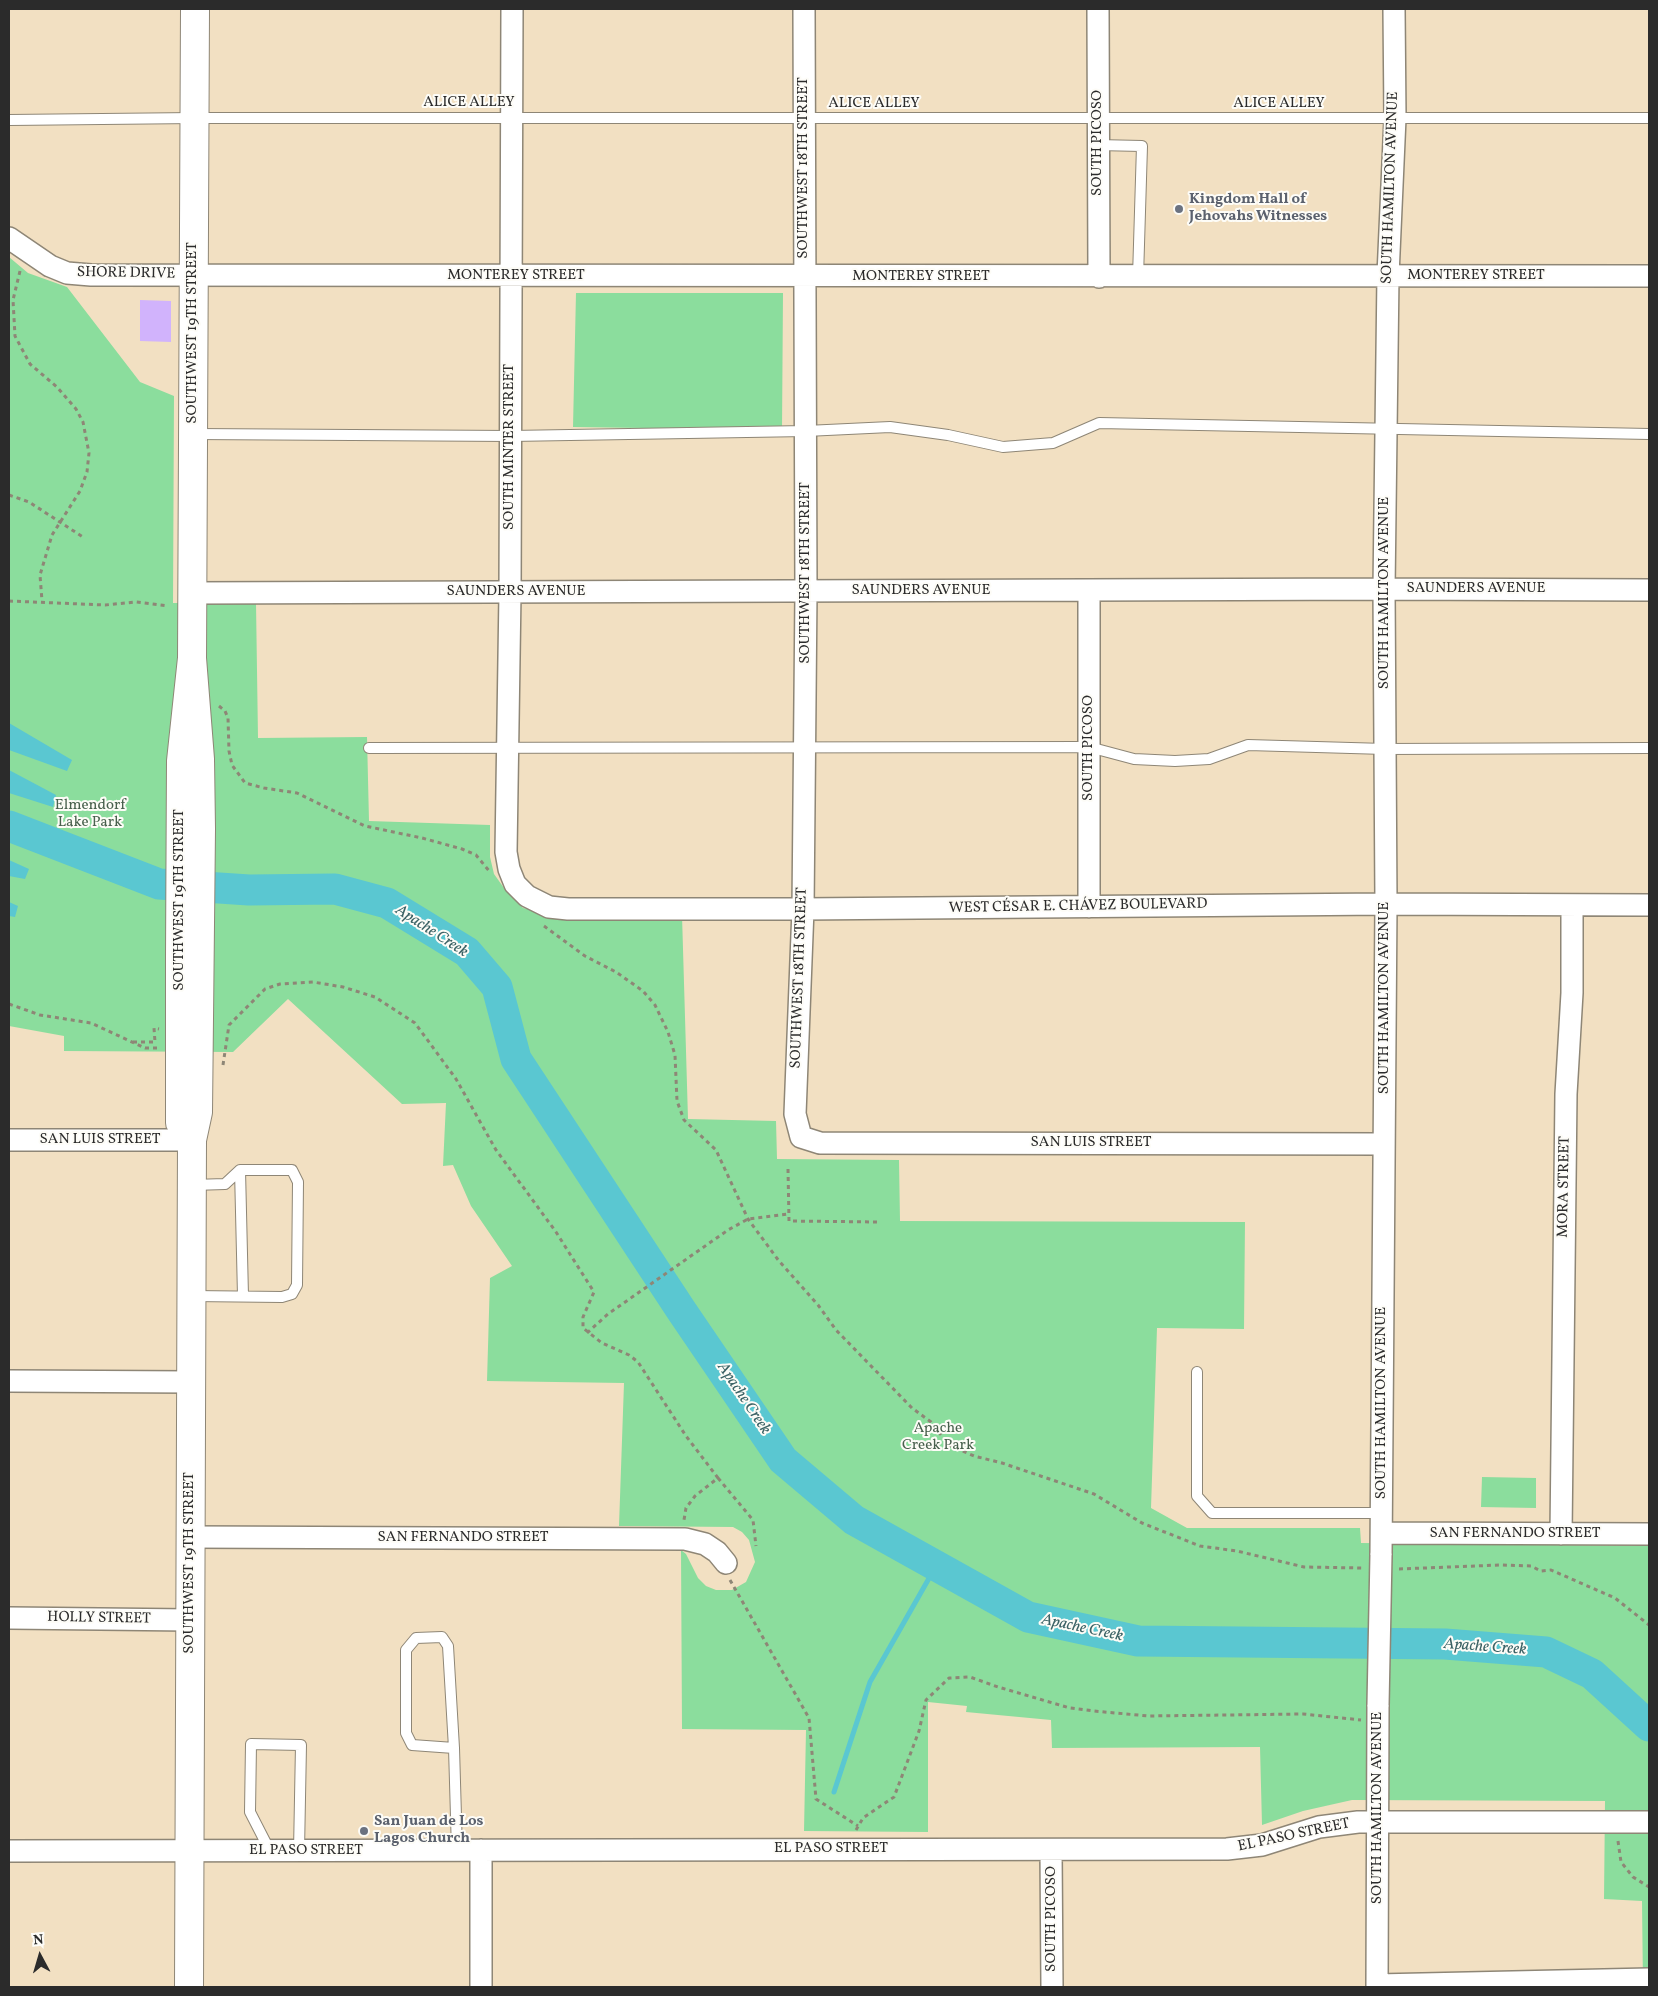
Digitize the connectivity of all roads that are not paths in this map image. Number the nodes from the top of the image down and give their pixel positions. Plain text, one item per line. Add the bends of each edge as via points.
1 (194, 9) edge
2 (512, 9) edge
3 (804, 9) edge
4 (1098, 9) edge
5 (1394, 9) edge
6 (195, 118) junction
7 (513, 118) junction
8 (1395, 118) junction
9 (1649, 118) edge
10 (804, 119) junction
11 (9, 120) edge
12 (1098, 120) junction
13 (1098, 144) junction
14 (9, 238) edge
15 (1388, 275) junction
16 (193, 276) junction
17 (510, 276) junction
18 (1649, 276) edge
19 (804, 277) junction
20 (1099, 277) junction
21 (1138, 277) junction
22 (1386, 429) junction
23 (806, 431) junction
24 (193, 434) junction
25 (1649, 434) edge
26 (511, 436) junction
27 (1384, 589) junction
28 (1089, 590) junction
29 (1649, 590) edge
30 (806, 592) junction
31 (192, 593) junction
32 (510, 593) junction
33 (1090, 746) junction
34 (508, 747) junction
35 (369, 748) dead end
36 (1649, 748) edge
37 (805, 749) junction
38 (1385, 749) junction
39 (515, 884) joint
40 (1386, 904) junction
41 (1572, 905) junction
42 (1649, 905) edge
43 (1089, 907) junction
44 (803, 909) junction
45 (801, 1137) joint
46 (9, 1140) edge
47 (192, 1140) junction
48 (1384, 1144) junction
49 (240, 1170) junction
50 (192, 1185) junction
51 (191, 1296) junction
52 (243, 1296) junction
53 (1197, 1372) dead end
54 (9, 1381) edge
55 (191, 1382) junction
56 (1382, 1523) junction
57 (1561, 1534) junction
58 (1649, 1534) edge
59 (190, 1537) junction
60 (726, 1564) road end
61 (9, 1618) edge
62 (190, 1620) junction
63 (454, 1748) junction
64 (1377, 1822) junction
65 (1647, 1822) edge
66 (457, 1850) junction
67 (480, 1850) junction
68 (1052, 1850) junction
69 (9, 1851) edge
70 (189, 1851) junction
71 (270, 1851) junction
72 (299, 1851) junction
73 (1649, 1979) edge
74 (1496, 1985) edge
75 (1377, 1986) edge
76 (1423, 1986) edge
77 (189, 1987) edge
78 (481, 1987) edge
79 (1052, 1987) edge

1 - 6 street, SOUTHWEST 19TH STREET
2 - 7 street, SOUTH MINTER STREET
3 - 10 street, SOUTHWEST 18TH STREET
4 - 12 street, SOUTH PICOSO
5 - 8 street, SOUTH HAMILTON AVENUE
6 - 7 lane, ALICE ALLEY
6 - 11 lane, ALICE ALLEY
6 - 16 street, SOUTHWEST 19TH STREET
7 - 10 lane, ALICE ALLEY
7 - 17 street, SOUTH MINTER STREET
8 - 9 lane, ALICE ALLEY
8 - 12 lane, ALICE ALLEY
8 - 15 street, SOUTH HAMILTON AVENUE
10 - 12 lane, ALICE ALLEY
10 - 19 street, SOUTHWEST 18TH STREET
12 - 13 street, SOUTH PICOSO
13 - 20 street, SOUTH PICOSO
13 - 21 lane via 1142,146
14 - 16 street, SHORE DRIVE via 50,266 67,273
15 - 18 street, MONTEREY STREET
15 - 21 street, MONTEREY STREET
15 - 22 street, SOUTH HAMILTON AVENUE
16 - 17 street, MONTEREY STREET
16 - 24 street, SOUTHWEST 19TH STREET
17 - 19 street, MONTEREY STREET
17 - 26 street, SOUTH MINTER STREET
19 - 20 street, MONTEREY STREET
19 - 23 street, SOUTHWEST 18TH STREET
20 - 21 street, MONTEREY STREET
22 - 23 lane via 1099,423 1054,443 1003,447 890,427
22 - 25 lane
22 - 27 street, SOUTH HAMILTON AVENUE
23 - 26 lane
23 - 30 street, SOUTHWEST 18TH STREET
24 - 26 lane
24 - 31 street, SOUTHWEST 19TH STREET
26 - 32 street, SOUTH MINTER STREET
27 - 28 street, SAUNDERS AVENUE
27 - 29 street, SAUNDERS AVENUE
27 - 38 street, SOUTH HAMILTON AVENUE
28 - 30 street, SAUNDERS AVENUE
28 - 33 street, SOUTH PICOSO
30 - 32 street, SAUNDERS AVENUE
30 - 37 street, SOUTHWEST 18TH STREET
31 - 32 street, SAUNDERS AVENUE
31 - 47 street, SOUTHWEST 19TH STREET via 192,658 200,759 191,830 189,956 198,1112
32 - 34 street, SOUTH MINTER STREET
33 - 37 lane
33 - 38 lane via 1134,759 1175,760 1209,759 1248,745
33 - 43 street, SOUTH PICOSO
34 - 35 lane
34 - 37 lane
34 - 39 street, SOUTH MINTER STREET via 506,852
36 - 38 lane
37 - 44 street, SOUTHWEST 18TH STREET
38 - 40 street, SOUTH HAMILTON AVENUE
39 - 44 street, WEST CÉSAR E. CHÁVEZ BOULEVARD via 527,896 548,907
40 - 41 street, WEST CÉSAR E. CHÁVEZ BOULEVARD
40 - 43 street, WEST CÉSAR E. CHÁVEZ BOULEVARD
40 - 48 street, SOUTH HAMILTON AVENUE
41 - 42 street, WEST CÉSAR E. CHÁVEZ BOULEVARD
41 - 57 street, MORA STREET via 1572,993 1566,1094
43 - 44 street, WEST CÉSAR E. CHÁVEZ BOULEVARD
44 - 45 street, SOUTHWEST 18TH STREET via 795,1114
45 - 48 street, SAN LUIS STREET via 820,1143
46 - 47 street, SAN LUIS STREET
47 - 50 street, SOUTHWEST 19TH STREET
48 - 56 street, SOUTH HAMILTON AVENUE
49 - 50 lane via 224,1184
49 - 52 lane
49 - 52 lane via 292,1170 298,1182 297,1285 292,1294 282,1297
50 - 51 street, SOUTHWEST 19TH STREET
51 - 52 lane
51 - 55 street, SOUTHWEST 19TH STREET
53 - 56 lane via 1197,1496 1212,1513
54 - 55 street
55 - 59 street, SOUTHWEST 19TH STREET
56 - 57 street, SAN FERNANDO STREET
56 - 64 street, SOUTH HAMILTON AVENUE, bridge
57 - 58 street, SAN FERNANDO STREET
59 - 60 street, SAN FERNANDO STREET via 685,1539 705,1544
59 - 62 street, SOUTHWEST 19TH STREET
61 - 62 street, HOLLY STREET
62 - 70 street, SOUTHWEST 19TH STREET
63 - 63 lane via 448,1646 442,1637 416,1638 406,1650 406,1733 412,1745
63 - 66 lane
64 - 65 street, EL PASO STREET
64 - 68 street, EL PASO STREET via 1319,1828 1262,1845 1227,1849
64 - 75 street, SOUTH HAMILTON AVENUE
66 - 67 street, EL PASO STREET
66 - 72 street, EL PASO STREET
67 - 68 street, EL PASO STREET
67 - 78 street
68 - 79 street, SOUTH PICOSO
69 - 70 street, EL PASO STREET
70 - 71 street, EL PASO STREET
70 - 77 street, SOUTHWEST 19TH STREET
71 - 72 street, EL PASO STREET
71 - 72 lane via 250,1812 251,1744 300,1745
73 - 74 street
74 - 76 street
75 - 76 street

